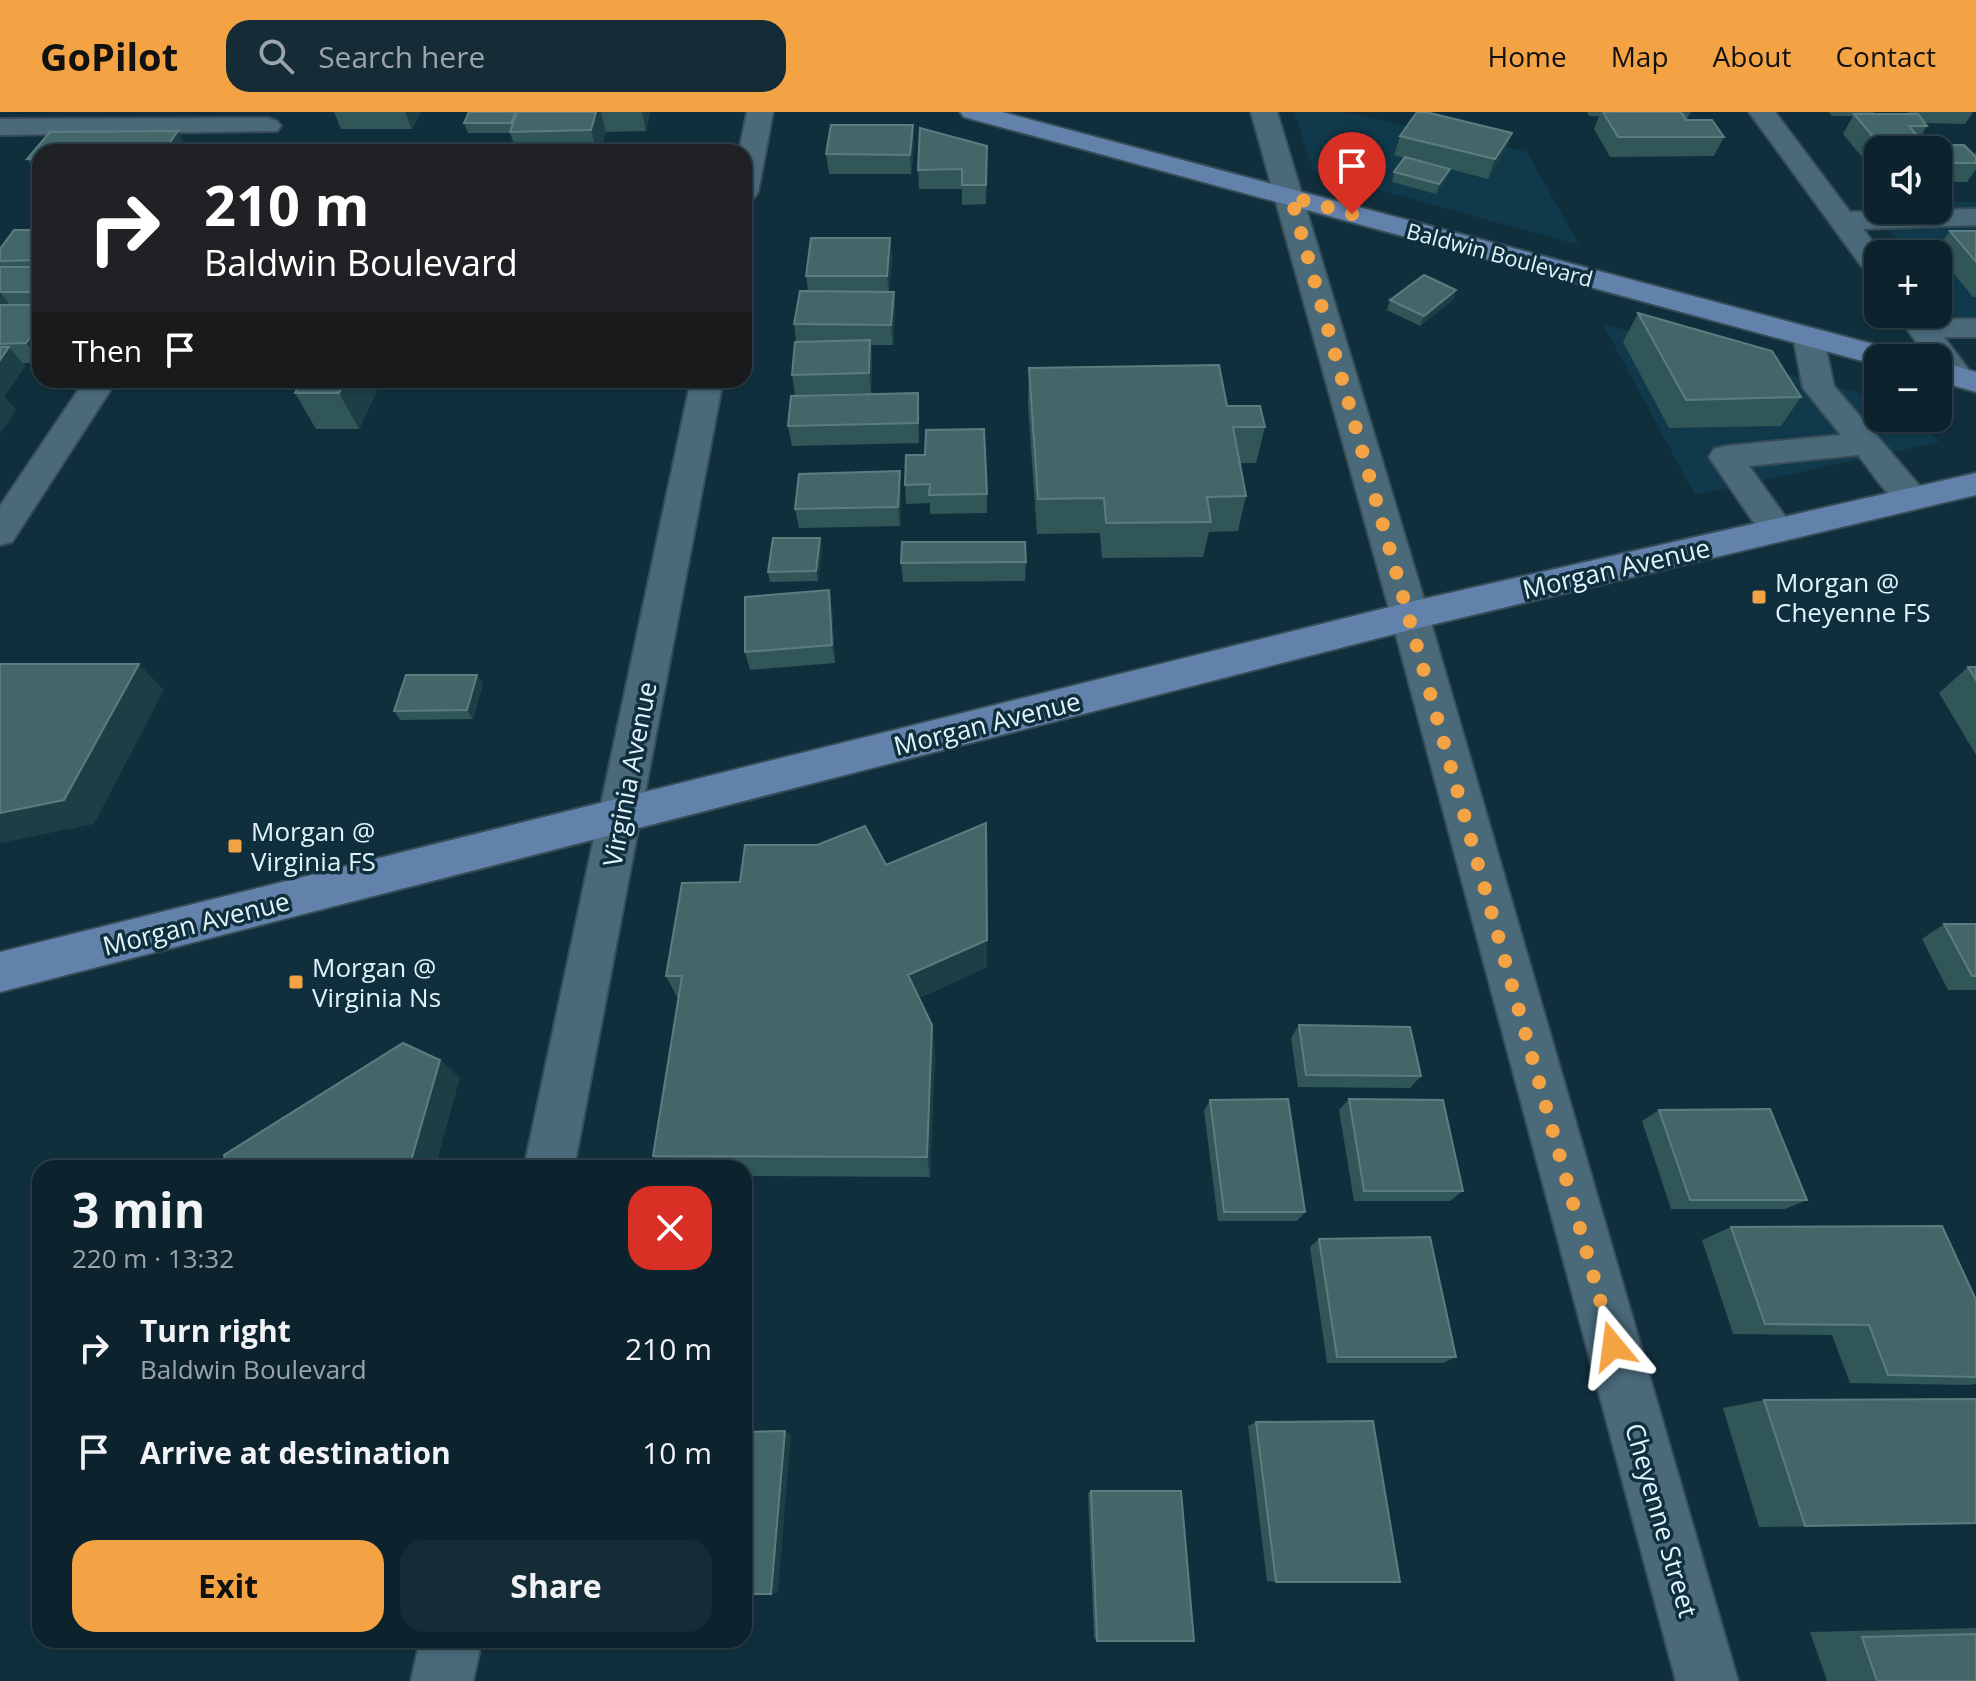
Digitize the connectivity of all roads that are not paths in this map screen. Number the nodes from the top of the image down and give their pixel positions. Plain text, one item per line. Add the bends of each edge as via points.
1 (760, 112) edge
2 (973, 112) edge
3 (1264, 112) edge
4 (1762, 112) edge
5 (273, 119) edge
6 (0, 127) edge
7 (256, 144) edge
8 (752, 152) edge
9 (1291, 197) junction
10 (1976, 217) edge
11 (1843, 221) junction
12 (1864, 250) edge
13 (1952, 325) edge
14 (1921, 328) edge
15 (1976, 328) edge
16 (1808, 336) junction
17 (1864, 351) edge
18 (1957, 377) edge
19 (96, 388) edge
20 (705, 388) edge
21 (1867, 443) junction
22 (1976, 484) edge
23 (1913, 498) junction
24 (1777, 530) junction
25 (0, 533) edge
26 (1410, 616) junction
27 (622, 816) junction
28 (0, 973) edge
29 (551, 1160) edge
30 (449, 1648) edge
31 (442, 1681) edge
32 (1707, 1681) edge

1 - 8 street
2 - 9 main road, Baldwin Boulevard
3 - 9 street, Cheyenne Street
4 - 11 street
5 - 6 street
5 - 7 street
9 - 16 main road, Baldwin Boulevard
9 - 26 street, Cheyenne Street
10 - 11 street
11 - 12 street
13 - 15 street
14 - 18 street
16 - 17 main road, Baldwin Boulevard
16 - 21 street via 1819,388
19 - 25 street
20 - 27 street, Virginia Avenue
21 - 23 street
21 - 24 street via 1726,457
22 - 23 main road, Morgan Avenue
23 - 24 main road, Morgan Avenue
24 - 26 main road, Morgan Avenue
26 - 27 main road, Morgan Avenue
26 - 32 street, Cheyenne Street
27 - 28 main road, Morgan Avenue
27 - 29 street, Virginia Avenue
30 - 31 street

